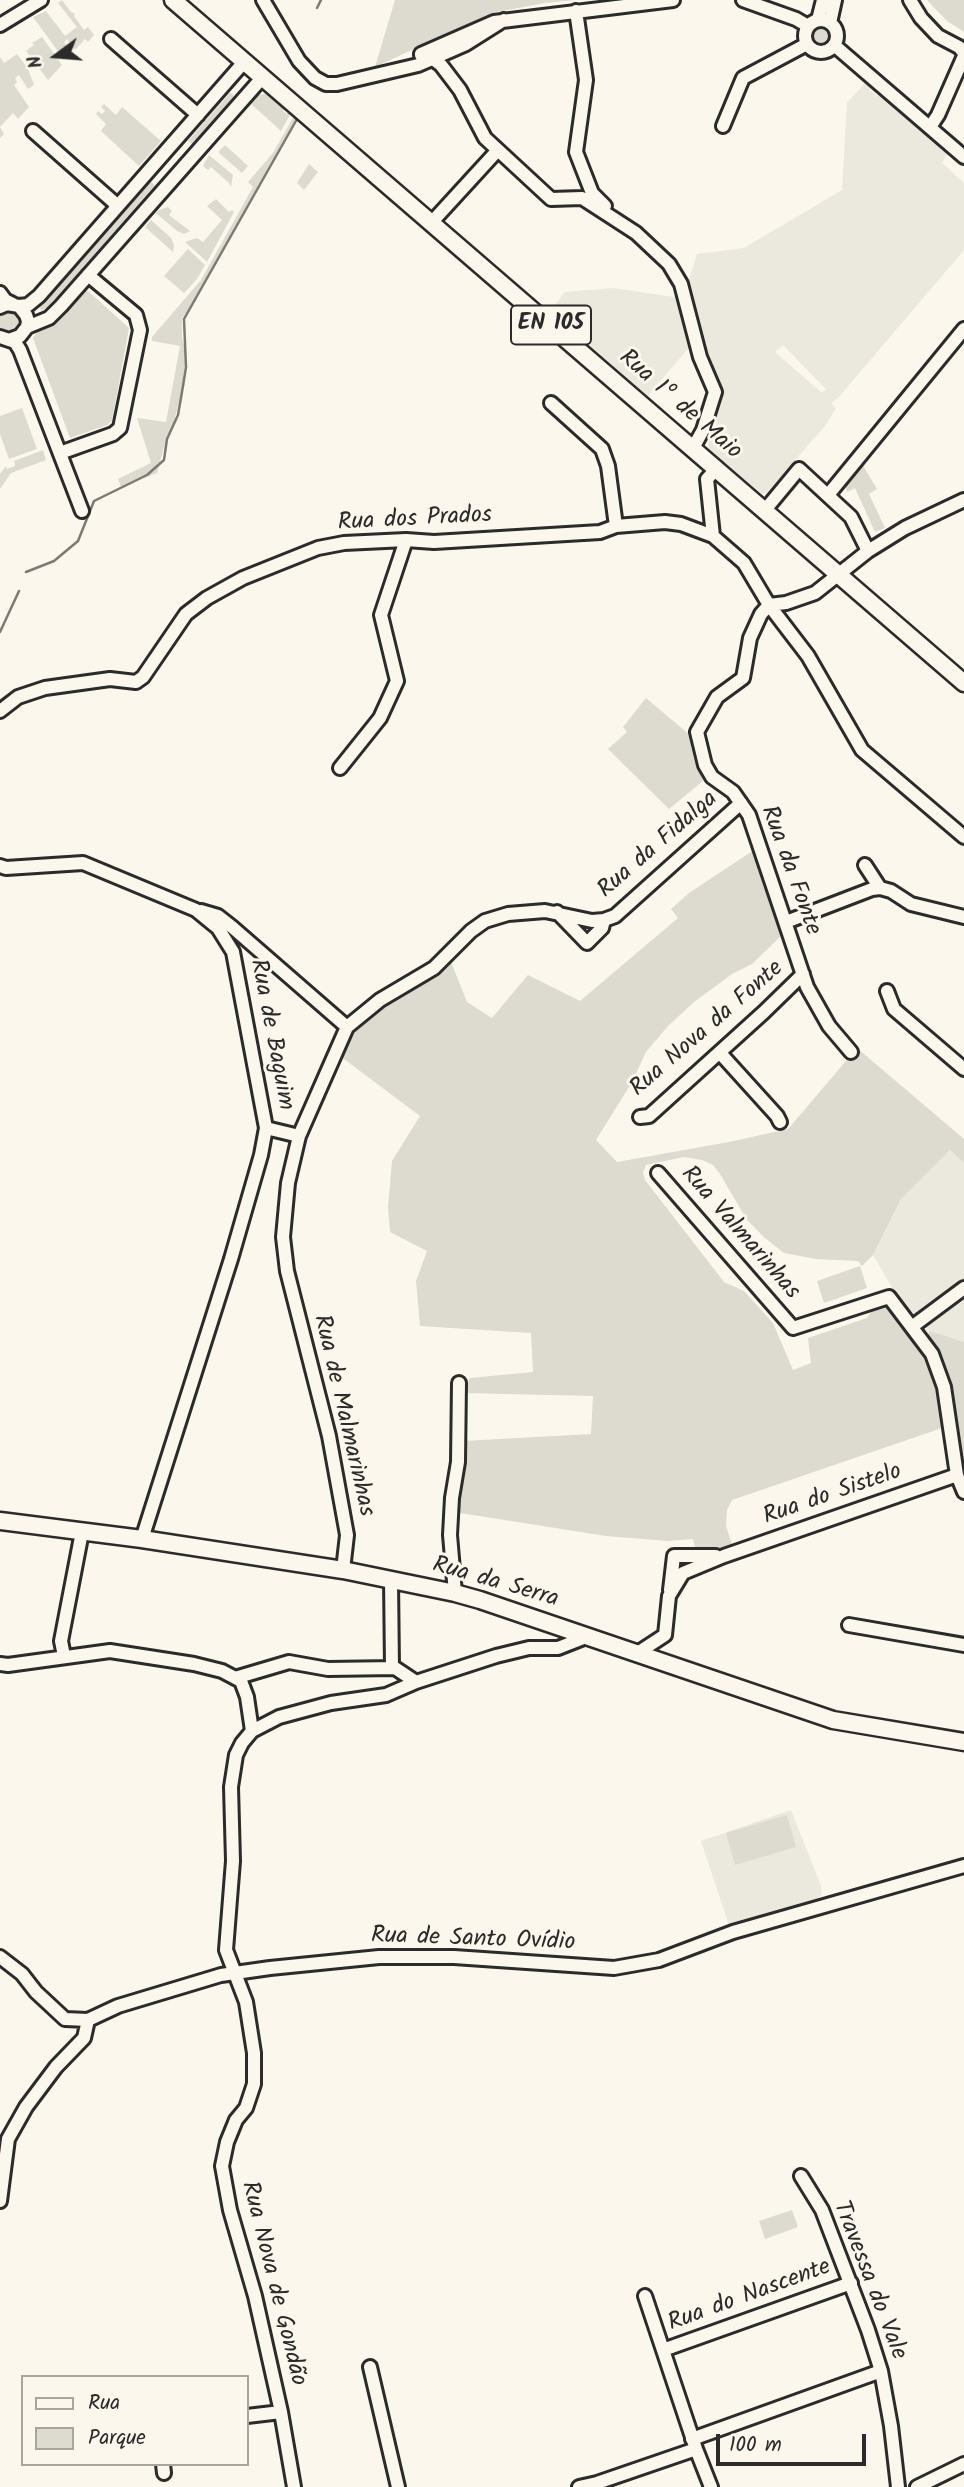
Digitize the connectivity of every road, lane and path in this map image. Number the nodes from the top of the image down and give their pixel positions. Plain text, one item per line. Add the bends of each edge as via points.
1 (41, 0) edge
2 (173, 0) edge
3 (263, 0) edge
4 (673, 0) edge
5 (743, 0) edge
6 (824, 0) edge
7 (835, 0) edge
8 (910, 0) edge
9 (576, 11) junction
10 (504, 20) junction
11 (819, 23) junction
12 (0, 24) edge
13 (111, 39) dead end
14 (807, 44) junction
15 (834, 45) junction
16 (964, 54) edge
17 (421, 55) junction
18 (435, 59) junction
19 (244, 62) junction
20 (390, 72) junction
21 (262, 78) junction
22 (198, 116) junction
23 (723, 126) dead end
24 (930, 127) junction
25 (33, 131) dead end
26 (170, 148) junction
27 (497, 151) junction
28 (964, 157) edge
29 (186, 164) junction
30 (581, 168) junction
31 (146, 174) junction
32 (163, 190) junction
33 (582, 198) junction
34 (118, 206) junction
35 (432, 222) junction
36 (626, 226) junction
37 (88, 275) junction
38 (0, 293) edge
39 (10, 306) edge
40 (964, 329) edge
41 (25, 331) junction
42 (4, 338) edge
43 (20, 350) junction
44 (551, 403) dead end
45 (693, 447) junction
46 (60, 453) junction
47 (717, 468) junction
48 (828, 495) junction
49 (964, 500) edge
50 (82, 510) dead end
51 (765, 510) junction
52 (616, 526) junction
53 (713, 537) junction
54 (406, 540) junction
55 (868, 551) junction
56 (838, 574) junction
57 (769, 605) junction
58 (964, 683) edge
59 (0, 711) edge
60 (340, 768) dead end
61 (741, 803) junction
62 (964, 837) edge
63 (865, 865) dead end
64 (0, 866) edge
65 (880, 888) junction
66 (196, 910) junction
67 (556, 912) junction
68 (964, 917) edge
69 (604, 920) junction
70 (786, 922) junction
71 (803, 974) junction
72 (887, 991) dead end
73 (347, 1027) junction
74 (850, 1052) dead end
75 (720, 1053) junction
76 (964, 1069) edge
77 (640, 1117) dead end
78 (780, 1122) dead end
79 (266, 1128) junction
80 (299, 1136) junction
81 (658, 1173) dead end
82 (964, 1288) edge
83 (913, 1326) junction
84 (459, 1383) dead end
85 (957, 1475) junction
86 (964, 1492) edge
87 (0, 1521) edge
88 (82, 1532) junction
89 (142, 1539) junction
90 (724, 1556) junction
91 (343, 1570) junction
92 (391, 1579) junction
93 (455, 1593) junction
94 (669, 1596) junction
95 (849, 1625) dead end
96 (586, 1637) junction
97 (964, 1645) edge
98 (636, 1654) junction
99 (64, 1656) junction
100 (0, 1664) edge
101 (392, 1668) junction
102 (235, 1678) junction
103 (415, 1682) junction
104 (253, 1731) junction
105 (964, 1742) edge
106 (964, 1866) edge
107 (0, 1957) edge
108 (235, 1972) junction
109 (88, 2020) junction
110 (801, 2176) dead end
111 (0, 2201) edge
112 (851, 2283) junction
113 (645, 2296) dead end
114 (663, 2350) junction
115 (370, 2367) dead end
116 (881, 2371) junction
117 (281, 2412) junction
118 (248, 2416) edge
119 (694, 2444) junction
120 (964, 2464) edge
121 (294, 2487) edge
122 (398, 2487) edge
123 (579, 2487) edge
124 (711, 2487) edge
125 (898, 2487) edge
126 (917, 2487) edge

1 - 12 street
2 - 19 main road, Rua 1º de Maio / EN 105
3 - 20 street via 299,61 315,78 337,84
4 - 9 street
5 - 11 street
6 - 11 street
7 - 11 street
8 - 16 street via 938,36
9 - 10 street
9 - 30 street via 586,80 576,152
10 - 17 street via 485,24
10 - 18 street
11 - 14 street via 806,32
11 - 15 street via 837,33
13 - 22 street
14 - 15 street via 817,51
14 - 23 street via 743,78
15 - 24 street
16 - 24 street
17 - 18 street
17 - 20 street
18 - 20 street
18 - 27 street
19 - 21 main road, Rua 1º de Maio / EN 105
19 - 22 street
21 - 29 street
21 - 35 main road, Rua 1º de Maio / EN 105
22 - 26 street
24 - 28 street
25 - 34 street
26 - 29 street via 166,156 170,164
26 - 31 street
27 - 33 street via 551,199
27 - 35 street
29 - 32 street
30 - 33 street
30 - 36 street via 596,200
31 - 32 street via 156,168 164,171 168,180
31 - 34 street
32 - 37 street
33 - 36 street
34 - 39 street via 39,296 28,305
35 - 45 main road, Rua 1º de Maio / EN 105
36 - 45 street via 669,264 681,284 700,357 715,392
37 - 41 street via 49,318
37 - 46 street via 135,315 140,330 120,428
38 - 39 street
39 - 41 street via 26,315
40 - 48 street
41 - 42 street
41 - 43 street
42 - 43 street
43 - 46 street
44 - 52 street via 602,449
45 - 47 main road, Rua 1º de Maio / EN 105
46 - 50 street
47 - 51 main road, Rua 1º de Maio / EN 105
47 - 53 street via 707,479
48 - 51 street via 799,469
48 - 55 street via 851,517
49 - 55 street
51 - 56 main road, Rua 1º de Maio / EN 105
52 - 53 street, Rua dos Prados via 665,522
52 - 54 street, Rua dos Prados via 600,532
53 - 57 street, Rua dos Prados via 744,563
54 - 59 street, Rua dos Prados via 318,548 243,578 206,597 186,614 136,682 110,680 45,688 18,697
54 - 60 street via 382,615 397,681 380,718
55 - 56 street
56 - 57 street via 815,593
56 - 58 main road, Rua 1º de Maio / EN 105
57 - 61 street, Rua da Fonte via 750,638 743,678 717,697 698,732 712,777
57 - 62 street, Rua dos Prados via 808,656 862,750
61 - 69 street, Rua da Fidalga via 615,916
61 - 70 street, Rua da Fonte
63 - 65 street
64 - 66 street, Rua de Baguim via 83,863
65 - 68 street via 911,904
65 - 70 street
66 - 73 street via 218,916
66 - 79 street, Rua de Baguim via 218,928 233,952
67 - 69 street, Rua da Fidalga
67 - 69 street, Rua da Fidalga via 587,943
67 - 73 street, Rua da Fidalga via 508,914 485,921 434,968 380,1000
70 - 71 street, Rua da Fonte
71 - 74 street, Rua da Fonte via 829,1026
71 - 75 street, Rua Nova da Fonte
72 - 76 street via 894,1009
73 - 80 street, Rua de Malmarinhas
75 - 77 street, Rua Nova da Fonte via 649,1116
75 - 78 street
79 - 80 street
79 - 89 street, Rua de Baguim via 231,1259
80 - 91 street, Rua de Malmarinhas via 283,1237 347,1535
81 - 83 street, Rua Valmarinhas via 793,1328 889,1297
82 - 83 street
83 - 85 street via 932,1354 944,1387
84 - 93 street via 458,1462 450,1535
85 - 86 street
85 - 90 street, Rua do Sistelo
87 - 88 main road, Rua da Serra
88 - 89 main road, Rua da Serra
88 - 99 street via 61,1641
89 - 91 main road, Rua da Serra
90 - 94 street, Rua do Sistelo via 683,1573
90 - 94 street, Rua do Sistelo via 674,1556
91 - 92 main road, Rua da Serra
92 - 93 main road, Rua da Serra
92 - 101 street
93 - 96 main road, Rua da Serra
94 - 98 street, Rua do Sistelo via 665,1635
95 - 97 street
96 - 98 main road, Rua da Serra
96 - 103 street via 558,1648 529,1648 496,1656
98 - 105 main road, Rua da Serra via 833,1720
99 - 100 street
99 - 102 street via 110,1651 194,1664
101 - 102 street via 328,1669 289,1662
101 - 103 street
102 - 104 street via 247,1697
103 - 104 street via 386,1695 279,1717
104 - 108 street, Rua Nova de Gondão via 242,1743 232,1770 233,1861 226,1950
106 - 108 street, Rua de Santo Ovídio via 733,1932 659,1961 614,1968 431,1956
107 - 109 street via 22,1973 65,2019
108 - 109 street, Rua de Santo Ovídio via 118,2006
108 - 117 street, Rua Nova de Gondão via 248,2014 254,2084 226,2142 222,2166
109 - 111 street via 84,2038 56,2067 8,2139
110 - 112 street, Travessa do Vale via 822,2210
112 - 114 street, Rua do Nascente
112 - 116 street, Travessa do Vale
113 - 114 street
114 - 119 street
115 - 122 street
116 - 119 street
116 - 125 street, Travessa do Vale
117 - 118 street
117 - 121 street, Rua Nova de Gondão
119 - 123 street
119 - 124 street
120 - 126 street

